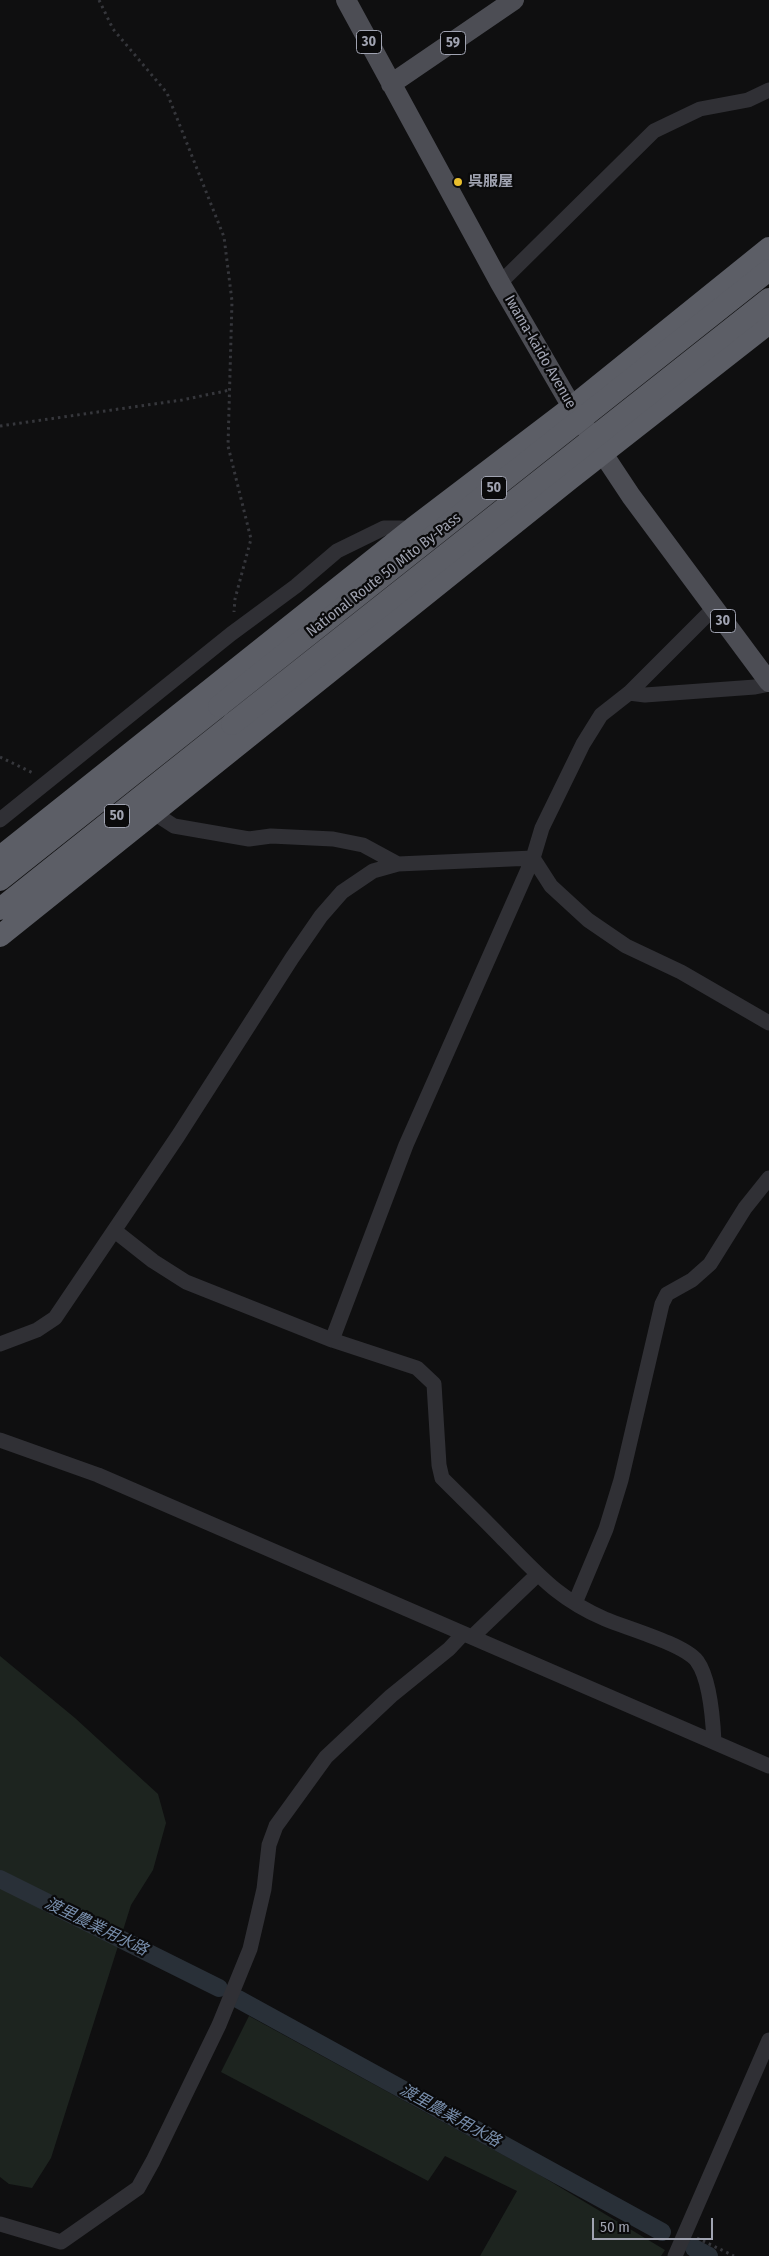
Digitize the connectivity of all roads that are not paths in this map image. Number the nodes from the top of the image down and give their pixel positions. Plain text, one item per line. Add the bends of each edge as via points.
1 (346, 0) edge
2 (514, 0) edge
3 (391, 84) junction
4 (769, 90) edge
5 (769, 248) edge
6 (769, 270) edge
7 (500, 283) junction
8 (769, 299) edge
9 (769, 323) edge
10 (572, 407) junction
11 (602, 454) junction
12 (413, 528) junction
13 (713, 609) junction
14 (769, 683) edge
15 (629, 693) junction
16 (154, 813) junction
17 (0, 820) edge
18 (0, 857) edge
19 (533, 858) junction
20 (398, 864) junction
21 (0, 880) edge
22 (0, 909) edge
23 (0, 936) edge
24 (769, 1023) edge
25 (769, 1178) edge
26 (115, 1231) junction
27 (332, 1340) junction
28 (0, 1344) edge
29 (0, 1440) edge
30 (537, 1575) junction
31 (575, 1604) junction
32 (467, 1636) junction
33 (714, 1742) junction
34 (769, 1766) edge
35 (769, 2040) edge
36 (0, 2224) edge
37 (62, 2249) edge
38 (675, 2256) edge

1 - 3 main road, Iwama-kaido Avenue / 30
2 - 3 main road, 59
3 - 7 main road, Iwama-kaido Avenue / 30
4 - 7 street via 748,100 700,109 654,131
5 - 10 highway
6 - 21 highway, National Route 50 Mito By-Pass / 50, bridge
7 - 10 main road, Iwama-kaido Avenue / 30
8 - 22 highway, National Route 50 Mito By-Pass / 50, bridge
9 - 11 highway
10 - 11 main road, Iwama-kaido Avenue / 30
10 - 12 highway
11 - 13 main road, Iwama-kaido Avenue / 30
11 - 16 highway
12 - 17 street via 384,528 337,551
12 - 18 highway
13 - 14 main road, Iwama-kaido Avenue / 30
13 - 15 street
14 - 15 street via 675,693
15 - 19 street via 601,715 583,744 542,828
16 - 20 street via 174,826 249,839 271,836 333,839 363,845
16 - 23 highway
19 - 20 street
19 - 24 street via 551,886 588,920 626,946 681,972
19 - 27 street via 406,1145
20 - 26 street via 374,871 356,881 321,916
25 - 31 street via 745,1208 710,1264 692,1280 666,1294 621,1480 606,1528
26 - 27 street via 186,1282
26 - 28 street via 55,1318 37,1330
27 - 30 street via 417,1368 434,1384 442,1478
29 - 32 street via 98,1475
30 - 31 street
30 - 32 street
31 - 33 street via 679,1648 697,1661 713,1713
32 - 33 street
32 - 37 street via 391,1696 326,1757 276,1826 269,1845 264,1889 250,1949 220,2025 153,2161 138,2188
33 - 34 street
35 - 38 street
36 - 37 street

